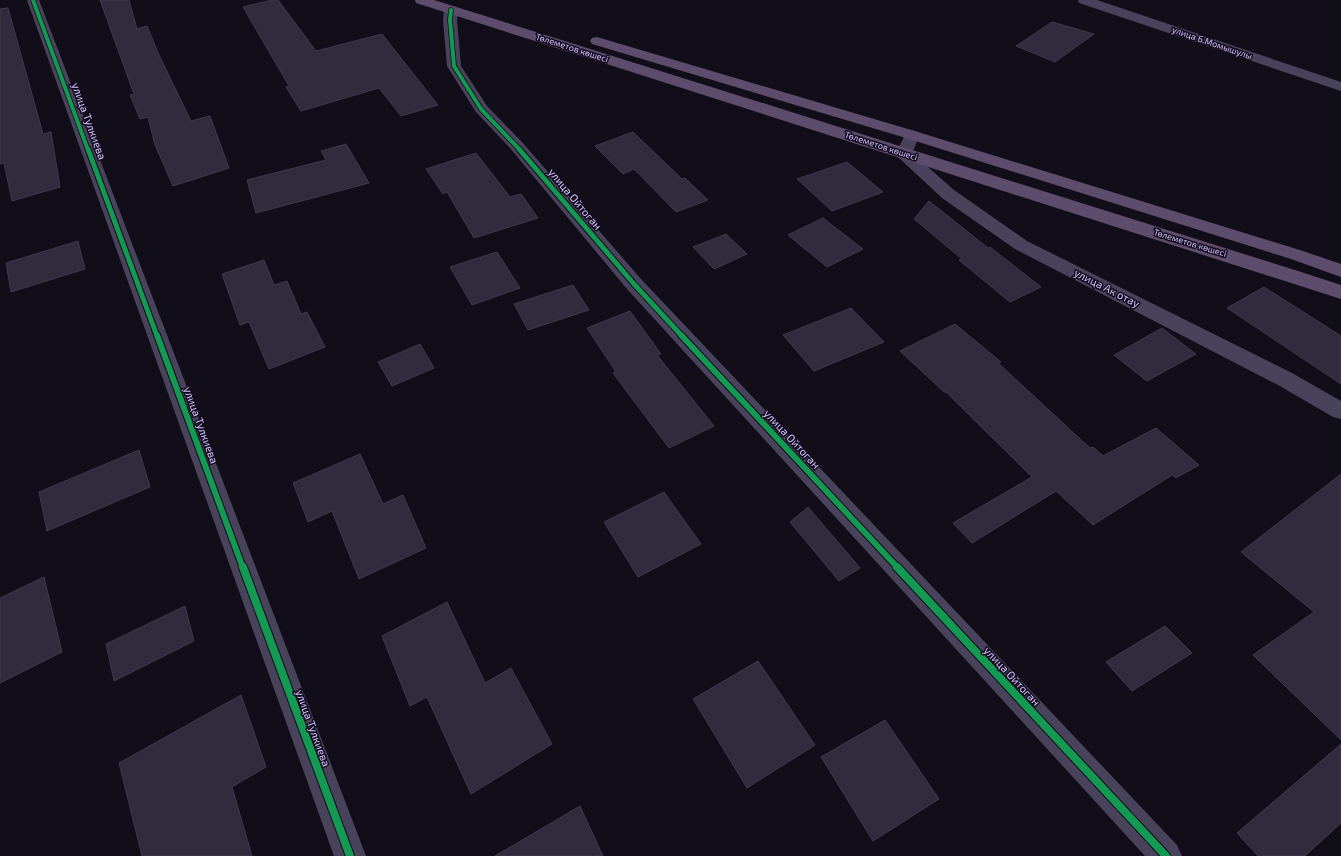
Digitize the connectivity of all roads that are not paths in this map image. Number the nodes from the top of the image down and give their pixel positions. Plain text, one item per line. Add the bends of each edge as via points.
1 (34, 0) edge
2 (421, 0) edge
3 (1084, 0) edge
4 (456, 5) edge
5 (1341, 87) edge
6 (912, 135) junction
7 (904, 154) junction
8 (1341, 271) edge
9 (1341, 292) edge
10 (1341, 411) edge
11 (350, 856) edge
12 (1166, 856) edge

1 - 11 street, улица Тулкиева
2 - 4 main road, Төлеметов көшесі
3 - 5 street, улица Б.Момышулы
4 - 6 main road, Төлеметов көшесі
4 - 7 main road, Төлеметов көшесі
4 - 12 street, улица Ойтоган via 450,20 454,66 481,109 516,145 634,284
6 - 7 street
6 - 8 main road, Төлеметов көшесі
7 - 9 main road, Төлеметов көшесі
7 - 10 street, улица Ак отау via 948,194 1021,245 1285,379

